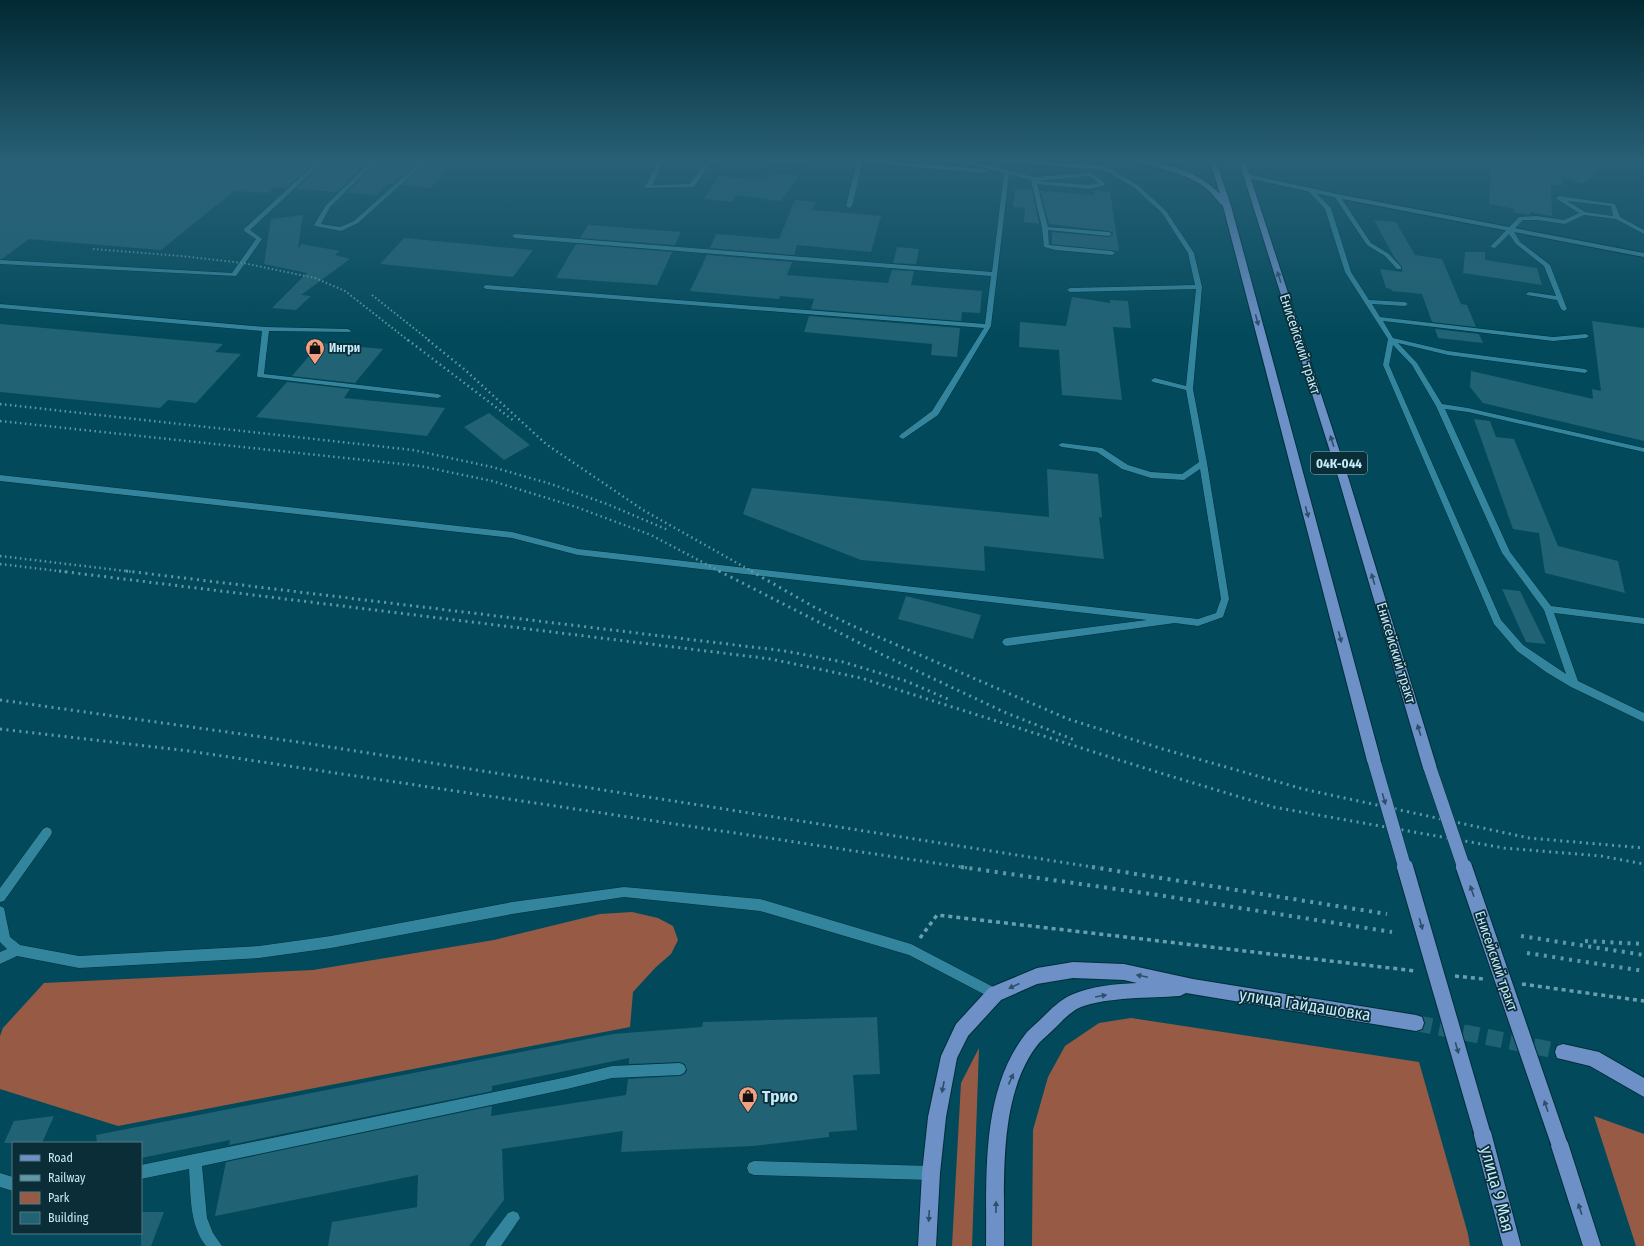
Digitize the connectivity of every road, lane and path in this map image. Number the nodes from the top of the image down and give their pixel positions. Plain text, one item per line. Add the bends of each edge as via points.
1 (258, 219) edge
2 (320, 219) edge
3 (359, 219) edge
4 (1001, 219) edge
5 (1043, 219) edge
6 (1169, 219) edge
7 (1230, 219) edge
8 (1260, 219) edge
9 (1331, 219) edge
10 (1352, 219) edge
11 (1455, 219) edge
12 (1520, 219) edge
13 (1545, 219) edge
14 (1571, 219) edge
15 (1619, 219) edge
16 (1045, 228) junction
17 (1510, 230) junction
18 (1644, 232) edge
19 (1109, 234) dead end
20 (515, 236) dead end
21 (1493, 247) dead end
22 (1112, 253) dead end
23 (1644, 255) edge
24 (0, 262) edge
25 (1399, 268) dead end
26 (994, 274) junction
27 (486, 287) dead end
28 (1198, 287) junction
29 (1070, 290) dead end
30 (1529, 294) dead end
31 (1560, 298) junction
32 (1368, 302) junction
33 (1405, 304) dead end
34 (0, 306) edge
35 (1564, 309) dead end
36 (1379, 319) junction
37 (988, 326) junction
38 (266, 329) junction
39 (348, 330) dead end
40 (1586, 336) dead end
41 (1392, 339) junction
42 (1585, 371) dead end
43 (1155, 380) dead end
44 (1189, 389) junction
45 (438, 396) dead end
46 (1440, 406) junction
47 (903, 437) dead end
48 (1062, 445) dead end
49 (1644, 450) edge
50 (1203, 463) junction
51 (0, 478) edge
52 (1548, 609) junction
53 (1175, 620) junction
54 (1644, 621) edge
55 (1007, 642) dead end
56 (1574, 684) junction
57 (1644, 718) edge
58 (47, 832) dead end
59 (0, 897) edge
60 (0, 912) edge
61 (17, 950) junction
62 (911, 950) junction
63 (0, 958) edge
64 (1424, 972) dead end
65 (1448, 975) dead end
66 (1486, 979) dead end
67 (1517, 983) dead end
68 (1193, 987) junction
69 (995, 994) junction
70 (1644, 1001) edge
71 (1416, 1023) tunnel mouth
72 (1563, 1052) tunnel mouth
73 (680, 1069) dead end
74 (1644, 1088) edge
75 (195, 1162) junction
76 (754, 1168) dead end
77 (142, 1172) edge
78 (930, 1173) junction
79 (0, 1180) edge
80 (12, 1184) edge
81 (513, 1218) dead end
82 (216, 1246) edge
83 (492, 1246) edge
84 (927, 1246) edge
85 (995, 1246) edge
86 (1512, 1246) edge
87 (1592, 1246) edge

1 - 24 lane via 246,230 259,239 234,275
2 - 3 lane via 317,225 341,229
4 - 26 lane
5 - 16 lane
6 - 28 lane via 1191,253
7 -> 86 main road, улица 9 Мая / 04К-044, bridge via 1374,761 1482,1132
87 -> 8 main road, Енисейский тракт / 04К-044, bridge via 1430,768 1344,480
9 - 32 lane via 1348,272
10 - 25 lane via 1369,244 1387,255
11 - 17 street
12 - 17 lane
13 - 14 lane via 1565,222
15 - 18 lane
16 - 19 lane
16 - 22 lane via 1046,246
17 - 21 lane
17 - 23 street
17 - 31 lane via 1518,243 1547,265
20 - 26 lane
26 - 37 lane
27 - 37 lane
28 - 29 lane
28 - 44 lane
30 - 31 lane
31 - 35 lane
32 - 33 lane
32 - 36 lane
34 - 38 lane
36 - 40 lane via 1553,339
36 - 41 lane
37 - 47 lane via 935,413
38 - 39 lane
38 - 45 lane via 260,376
41 - 42 lane via 1448,353
41 - 46 lane via 1416,364
41 - 56 lane via 1386,365 1498,622 1519,647
43 - 44 lane
44 - 50 lane
46 - 49 lane
46 - 52 lane via 1506,553
48 - 50 lane via 1099,450 1125,467 1151,475 1184,477
50 - 53 lane via 1225,599 1220,615 1198,623
51 - 53 lane via 512,535 578,552
52 - 54 lane
52 - 56 lane
53 - 55 lane
56 - 57 lane
58 - 59 lane
60 - 61 lane via 5,940
61 - 62 lane via 79,962 259,952 331,942 512,908 624,892 760,905
61 - 63 lane
62 - 64 path via 937,915
62 - 69 lane
65 - 66 path
67 - 70 path
68 -> 69 main road via 1124,972 1073,970 1037,976
68 - 71 main road, улица Гайдашовка
85 -> 68 main road via 997,1134 1006,1089 1024,1049 1042,1026 1077,1000 1117,993
69 -> 78 main road via 962,1030 949,1056 937,1117
72 - 74 main road via 1593,1058
73 - 75 lane via 612,1072
75 - 77 lane
75 - 82 lane via 204,1232
76 - 78 lane
78 -> 84 main road
79 - 80 lane
81 - 83 lane

